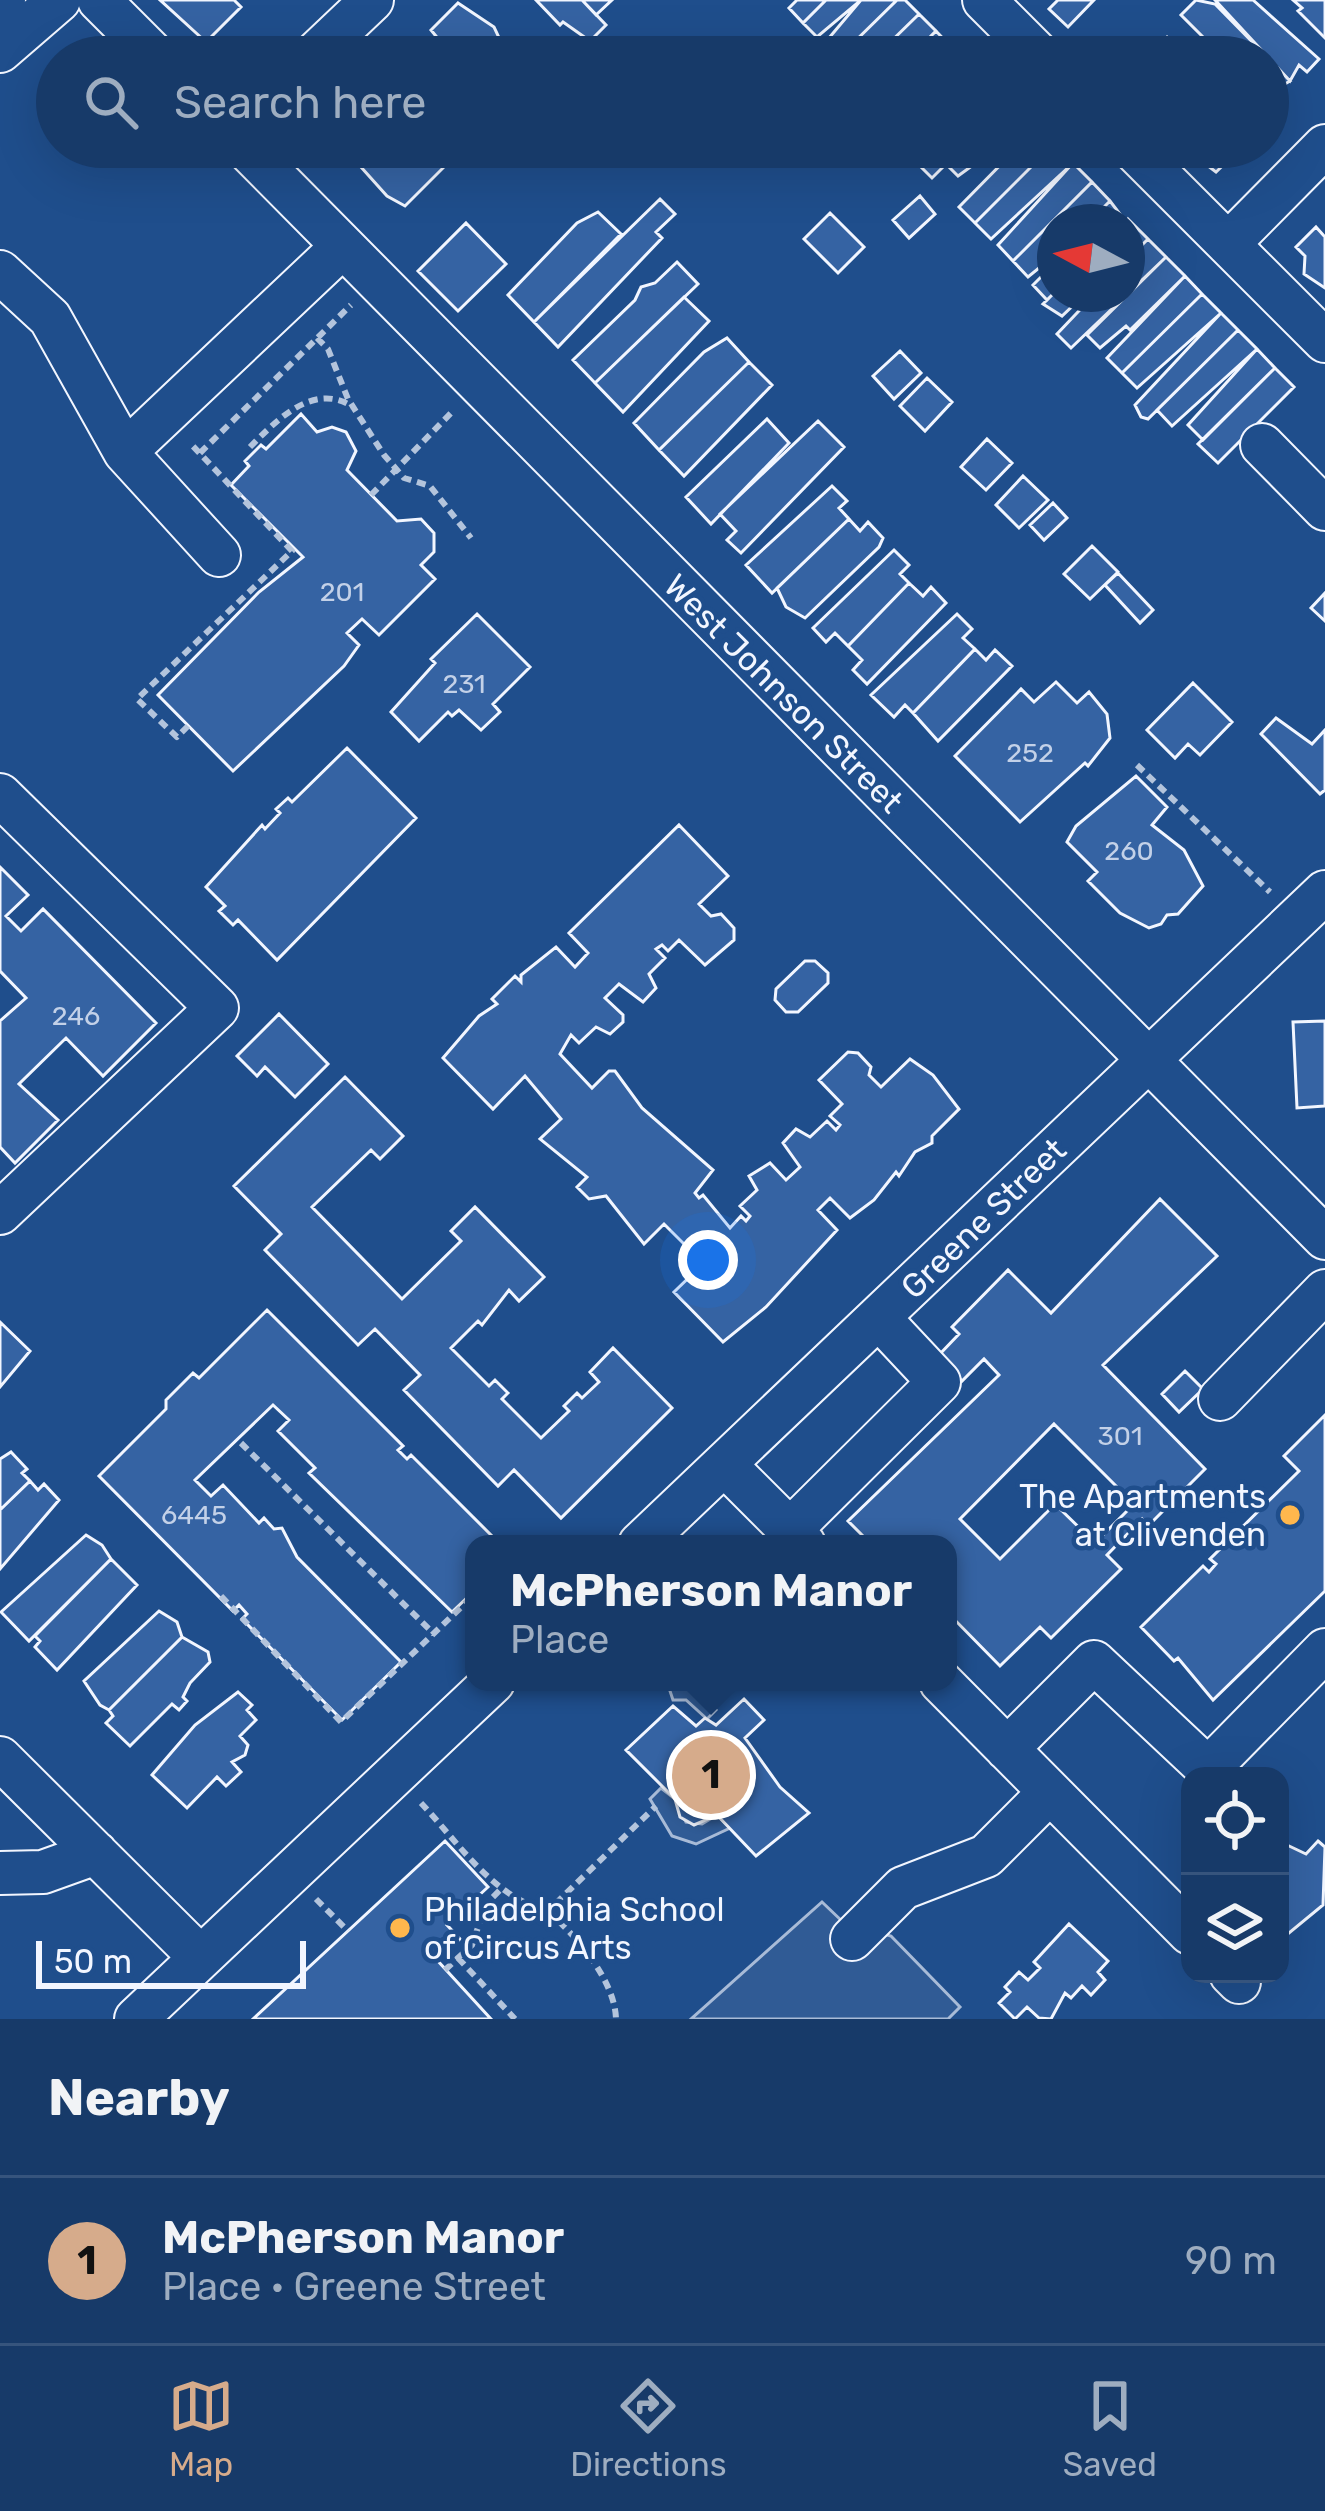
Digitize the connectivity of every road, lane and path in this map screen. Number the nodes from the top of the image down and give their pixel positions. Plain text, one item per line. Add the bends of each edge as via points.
1 (59, 0) edge
2 (99, 0) edge
3 (372, 0) edge
4 (984, 0) edge
5 (135, 36) edge
6 (334, 36) edge
7 (1020, 36) edge
8 (0, 51) edge
9 (1325, 146) edge
10 (265, 168) edge
11 (1152, 168) edge
12 (1228, 244) junction
13 (342, 247) junction
14 (0, 272) edge
15 (351, 305) dead end
16 (317, 338) junction
17 (1325, 341) edge
18 (356, 410) junction
19 (454, 410) dead end
20 (1262, 445) dead end
21 (250, 447) dead end
22 (125, 452) junction
23 (200, 453) dead end
24 (396, 469) junction
25 (371, 495) dead end
26 (1325, 509) edge
27 (471, 538) dead end
28 (219, 555) dead end
29 (1137, 765) dead end
30 (0, 795) edge
31 (1325, 892) edge
32 (1273, 895) dead end
33 (1148, 1060) junction
34 (0, 1213) edge
35 (1325, 1238) edge
36 (1325, 1291) edge
37 (879, 1318) junction
38 (1220, 1399) dead end
39 (241, 1443) dead end
40 (725, 1465) junction
41 (650, 1535) edge
42 (795, 1535) edge
43 (799, 1535) edge
44 (221, 1596) dead end
45 (465, 1604) edge
46 (434, 1634) junction
47 (1325, 1650) edge
48 (483, 1691) edge
49 (949, 1691) edge
50 (1007, 1749) junction
51 (0, 1758) edge
52 (1050, 1792) junction
53 (421, 1803) dead end
54 (656, 1806) dead end
55 (95, 1853) junction
56 (0, 1873) edge
57 (501, 1888) junction
58 (320, 1903) dead end
59 (548, 1911) junction
60 (1181, 1924) edge
61 (348, 1931) dead end
62 (852, 1939) dead end
63 (200, 1957) junction
64 (458, 1958) junction
65 (446, 1970) dead end
66 (136, 2019) edge
67 (515, 2019) edge
68 (616, 2019) edge

1 - 8 street
2 - 5 street
3 - 6 street
4 - 7 street
9 - 12 street
10 - 13 street, West Johnson Street
11 - 12 street
12 - 17 street
13 - 22 street
13 - 33 street, West Johnson Street
14 - 22 street via 50,318
15 - 16 path
16 - 18 path
16 - 23 path
18 - 21 path via 341,399 317,398 280,417
18 - 24 path
19 - 24 path
20 - 26 street
22 - 28 street
24 - 25 path
24 - 27 path via 430,486
29 - 32 path
30 - 34 street via 218,1008
31 - 33 street, Greene Street
33 - 35 street, West Johnson Street
33 - 37 street, Greene Street
36 - 38 street
37 - 40 street, Greene Street
37 - 43 street via 939,1382
39 - 46 path
40 - 41 street, Greene Street
40 - 42 street
44 - 46 path via 341,1722
45 - 46 path
47 - 50 street via 1208,1769 1094,1662
48 - 63 street
49 - 50 street
50 - 52 street
51 - 55 street
52 - 60 street
52 - 62 street via 986,1856 904,1888
53 - 57 path
54 - 59 path
55 - 56 street via 43,1871
55 - 63 street
57 - 59 path
57 - 64 path
58 - 61 path
59 - 68 path via 616,2000
63 - 66 street
64 - 65 path
64 - 67 path

